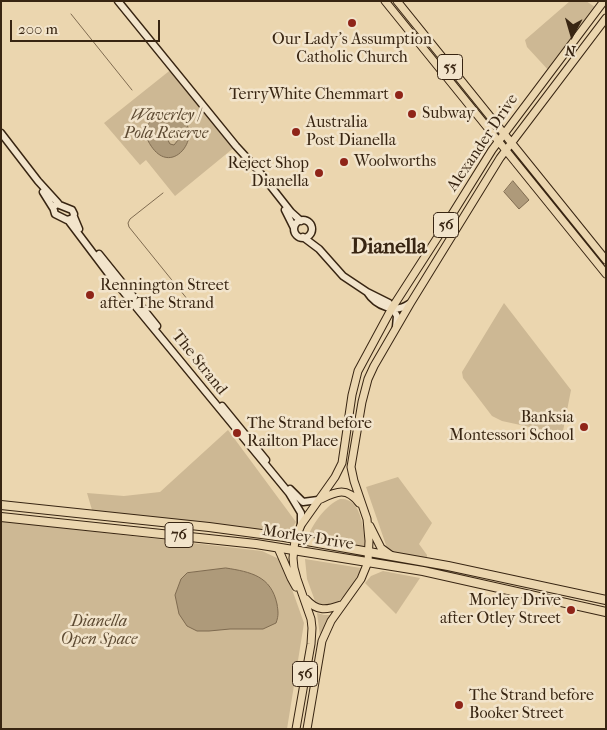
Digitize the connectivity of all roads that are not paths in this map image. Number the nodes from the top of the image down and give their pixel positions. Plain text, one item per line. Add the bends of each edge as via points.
1 (118, 1) edge
2 (385, 1) edge
3 (396, 1) edge
4 (604, 1) edge
5 (606, 18) edge
6 (1, 133) edge
7 (504, 134) junction
8 (1, 140) edge
9 (498, 141) junction
10 (512, 143) junction
11 (506, 150) junction
12 (279, 200) junction
13 (55, 206) junction
14 (71, 219) junction
15 (301, 220) junction
16 (294, 228) junction
17 (311, 231) junction
18 (303, 237) junction
19 (319, 249) junction
20 (606, 260) edge
21 (606, 274) edge
22 (410, 304) junction
23 (392, 308) junction
24 (396, 327) junction
25 (318, 500) junction
26 (1, 505) edge
27 (364, 511) junction
28 (1, 517) edge
29 (367, 519) junction
30 (301, 525) junction
31 (295, 540) junction
32 (278, 548) junction
33 (294, 550) junction
34 (370, 553) junction
35 (392, 556) junction
36 (368, 562) junction
37 (302, 594) junction
38 (606, 600) edge
39 (342, 605) junction
40 (606, 612) edge
41 (296, 729) edge
42 (307, 729) edge

1 - 12 street
2 - 9 main road, 55
3 - 7 main road, 55
4 - 7 main road, Alexander Drive / 56
5 - 10 main road, Alexander Drive / 56
6 - 13 street
7 - 9 main road, Alexander Drive / 56
7 - 10 main road, 55
8 - 13 street
9 - 11 main road, 55
9 - 23 main road, Alexander Drive / 56
10 - 11 main road, Alexander Drive / 56
10 - 20 main road, 55
11 - 21 main road, 55
11 - 22 main road, Alexander Drive / 56
12 - 15 street
12 - 16 street
13 - 14 street via 55,214
13 - 14 street via 72,210
14 - 25 street, The Strand via 279,476 301,501
14 - 30 street, The Strand via 108,273 288,493 301,513
15 - 16 street
15 - 17 street via 310,224
16 - 18 street via 296,234
17 - 18 street
17 - 19 street
18 - 19 street
19 - 23 street via 343,276 389,303
22 - 23 street via 401,309
22 - 24 main road, Alexander Drive / 56
23 - 24 street via 397,316
23 - 25 main road, Alexander Drive / 56 via 358,371 342,462
24 - 27 main road, Alexander Drive / 56 via 368,379 351,461 351,472
25 - 27 main road, 56 via 343,492 351,494
25 - 30 main road, Alexander Drive / 56
26 - 31 highway, Morley Drive / 76 via 209,527
27 - 29 main road, Alexander Drive / 56
28 - 32 highway, Morley Drive / 76
29 - 34 main road, Alexander Drive / 56
29 - 35 main road via 381,548
30 - 31 main road, Alexander Drive / 56
31 - 33 main road, Alexander Drive / 56
31 - 34 highway, Morley Drive / 76
32 - 33 highway, Morley Drive / 76
32 - 37 main road, 56 via 293,583
33 - 36 highway, Morley Drive / 76
33 - 37 main road, Alexander Drive / 56 via 294,568
34 - 35 highway, Morley Drive / 76
34 - 36 main road, Alexander Drive / 56
35 - 38 highway, Morley Drive / 76
36 - 39 main road, Alexander Drive / 56 via 361,579
36 - 40 highway, Morley Drive / 76
37 - 39 main road, 56 via 312,606 319,608
37 - 41 main road, Alexander Drive / 56 via 311,619 312,636
39 - 42 main road, Alexander Drive / 56 via 322,641

